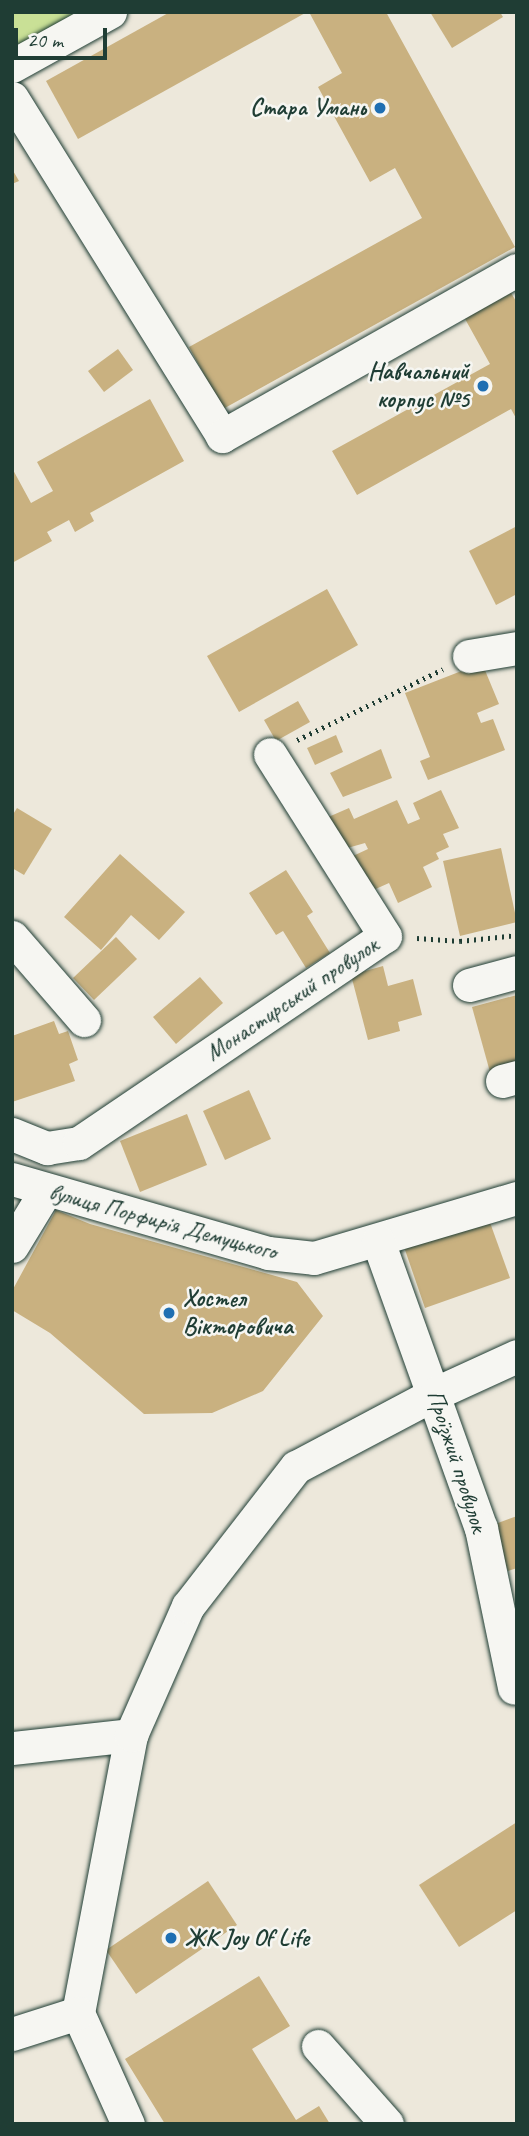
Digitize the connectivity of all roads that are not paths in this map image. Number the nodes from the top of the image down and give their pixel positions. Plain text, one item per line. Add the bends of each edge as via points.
1 (110, 12) edge
2 (12, 66) edge
3 (12, 98) edge
4 (517, 270) edge
5 (517, 648) edge
6 (469, 656) road end
7 (270, 754) road end
8 (12, 937) edge
9 (517, 972) edge
10 (469, 985) dead end
11 (84, 1020) dead end
12 (12, 1134) edge
13 (12, 1179) edge
14 (46, 1190) junction
15 (517, 1198) edge
16 (378, 1241) junction
17 (12, 1246) edge
18 (517, 1356) edge
19 (436, 1393) junction
20 (514, 1688) dead end
21 (131, 1735) junction
22 (12, 1748) edge
23 (78, 2013) junction
24 (12, 2034) edge
25 (318, 2046) dead end
26 (128, 2124) edge
27 (387, 2124) edge

1 - 2 street
3 - 4 street via 222,436
5 - 6 street
7 - 12 street, Монастирський провулок via 385,936 79,1143 47,1148
8 - 11 street
9 - 10 street
13 - 14 street, вулиця Порфирія Демуцького
14 - 16 street, вулиця Порфирія Демуцького via 268,1253 314,1258
14 - 17 street
15 - 16 street, вулиця Порфирія Демуцького
16 - 19 street, Проїзжий провулок
18 - 19 street
19 - 20 street, Проїзжий провулок via 481,1528
19 - 21 street via 296,1467 188,1606
21 - 22 street
21 - 23 street
23 - 24 street
23 - 26 street
25 - 27 street

